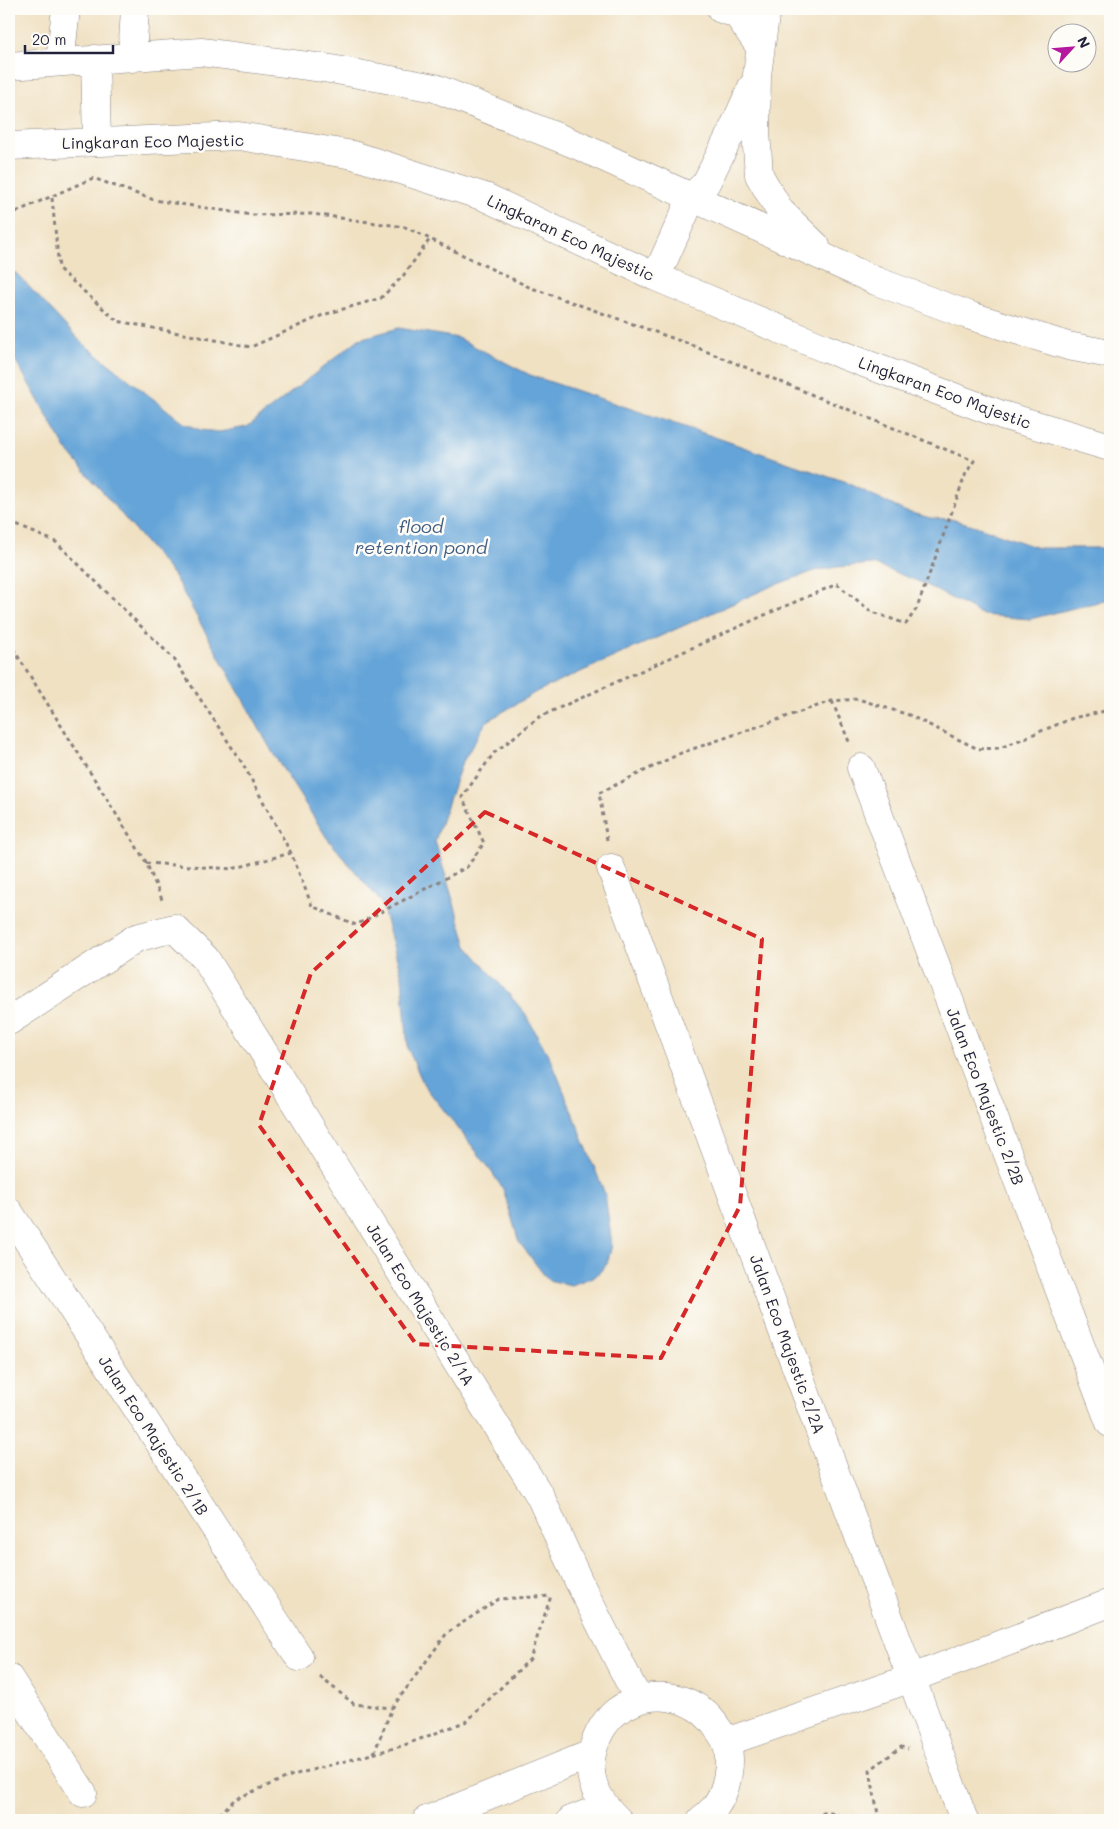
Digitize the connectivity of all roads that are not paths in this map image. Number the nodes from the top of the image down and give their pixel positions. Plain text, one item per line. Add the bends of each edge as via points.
1 (66, 9) edge
2 (135, 9) edge
3 (721, 9) edge
4 (766, 9) edge
5 (760, 47) junction
6 (132, 58) junction
7 (95, 59) junction
8 (60, 62) junction
9 (9, 66) edge
10 (757, 75) junction
11 (97, 142) junction
12 (9, 146) edge
13 (692, 198) junction
14 (829, 260) junction
15 (656, 277) junction
16 (1110, 354) edge
17 (1110, 446) edge
18 (861, 768) road end
19 (611, 868) road end
20 (9, 1021) edge
21 (9, 1212) edge
22 (1110, 1423) edge
23 (1110, 1603) edge
24 (299, 1657) road end
25 (9, 1678) edge
26 (912, 1678) junction
27 (638, 1699) junction
28 (726, 1742) junction
29 (591, 1754) junction
30 (82, 1793) dead end
31 (611, 1813) edge
32 (427, 1820) edge
33 (571, 1820) edge
34 (702, 1820) edge
35 (964, 1820) edge

1 - 8 street
2 - 6 street
3 - 5 street via 737,14
4 - 5 street
5 - 10 street
6 - 7 street
6 - 13 street via 201,52 331,69 435,88 577,145
7 - 8 street
7 - 11 street
8 - 9 street
10 - 13 street via 706,183
10 - 14 street via 759,176 780,211
11 - 12 street, Lingkaran Eco Majestic
11 - 15 street, Lingkaran Eco Majestic via 239,136 353,155 485,197
13 - 14 street
13 - 15 street
14 - 16 street via 972,316 1068,346
15 - 17 street, Lingkaran Eco Majestic via 824,348 993,412
18 - 22 street, Jalan Eco Majestic 2/2B
19 - 26 street, Jalan Eco Majestic 2/2A
20 - 27 street, Jalan Eco Majestic 2/1A via 136,938 174,928 206,958 535,1487
21 - 24 street, Jalan Eco Majestic 2/1B
23 - 26 street
25 - 30 street
26 - 28 street
26 - 35 street, Jalan Eco Majestic 2/2A
27 - 28 street via 666,1696 699,1708 714,1722
27 - 29 street via 621,1707 607,1720
28 - 34 street via 729,1763 726,1786 716,1806
29 - 31 street via 595,1790
29 - 32 street
31 - 33 street

